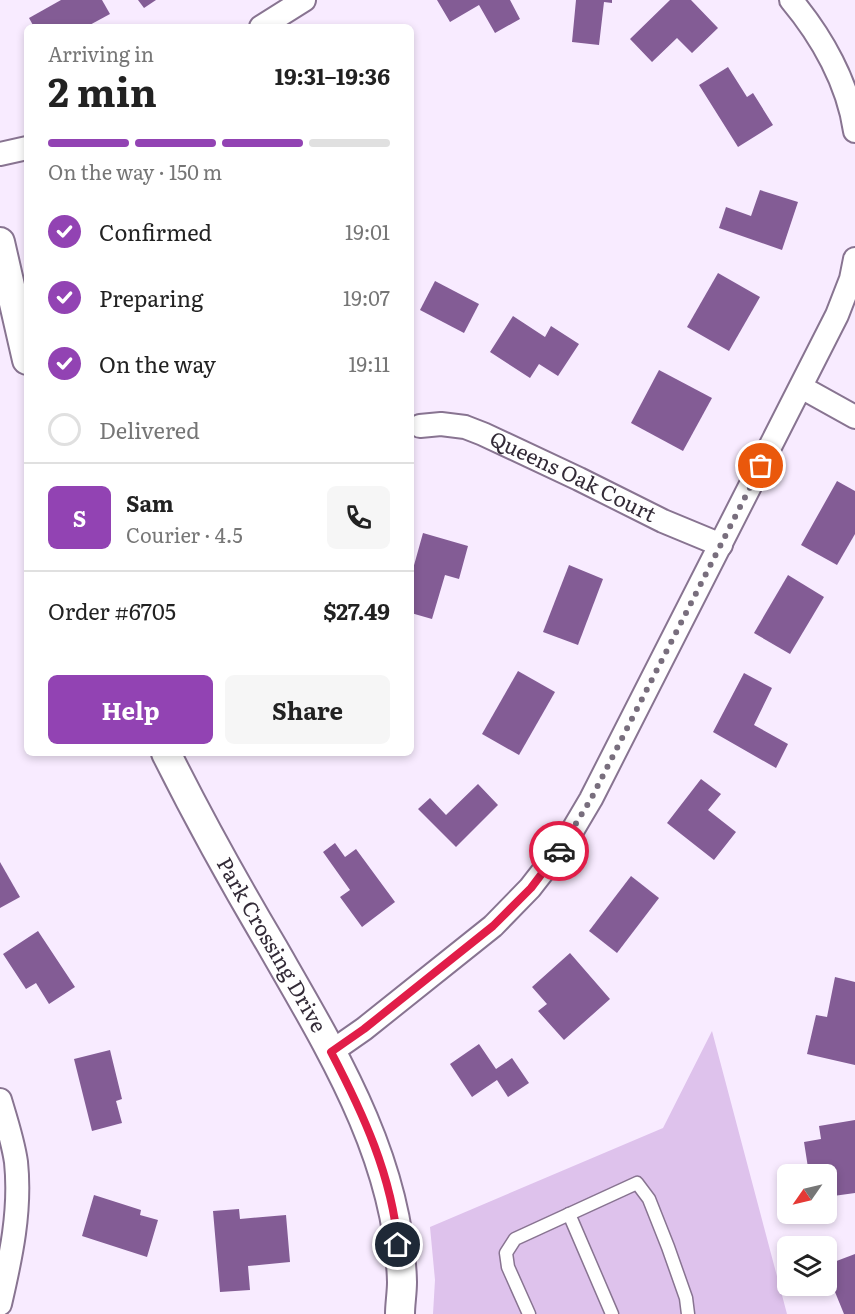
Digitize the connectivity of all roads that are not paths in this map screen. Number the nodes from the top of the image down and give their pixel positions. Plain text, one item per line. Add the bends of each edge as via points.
1 (304, 0) edge
2 (791, 0) edge
3 (266, 24) edge
4 (855, 131) edge
5 (24, 149) edge
6 (0, 154) edge
7 (0, 242) edge
8 (855, 259) edge
9 (24, 347) edge
10 (801, 387) junction
11 (855, 417) edge
12 (420, 426) dead end
13 (721, 545) junction
14 (168, 756) edge
15 (331, 1052) junction
16 (0, 1100) edge
17 (570, 1214) junction
18 (0, 1304) edge
19 (400, 1314) edge
20 (529, 1314) edge
21 (612, 1314) edge
22 (688, 1314) edge

1 - 3 street
2 - 4 street via 826,49 845,91
5 - 6 street
7 - 9 street
8 - 10 street via 837,315
10 - 11 street
10 - 13 street
12 - 13 street, Queens Oak Court via 465,427 483,434
13 - 15 street via 591,799 565,843 531,888 493,926
14 - 15 street, Park Crossing Drive
15 - 19 street, Park Crossing Drive via 355,1098 388,1188 402,1283
16 - 18 street via 16,1162 18,1206
17 - 20 lane via 515,1239 506,1253 508,1267
17 - 21 lane
17 - 22 lane via 637,1183 649,1198 686,1298

